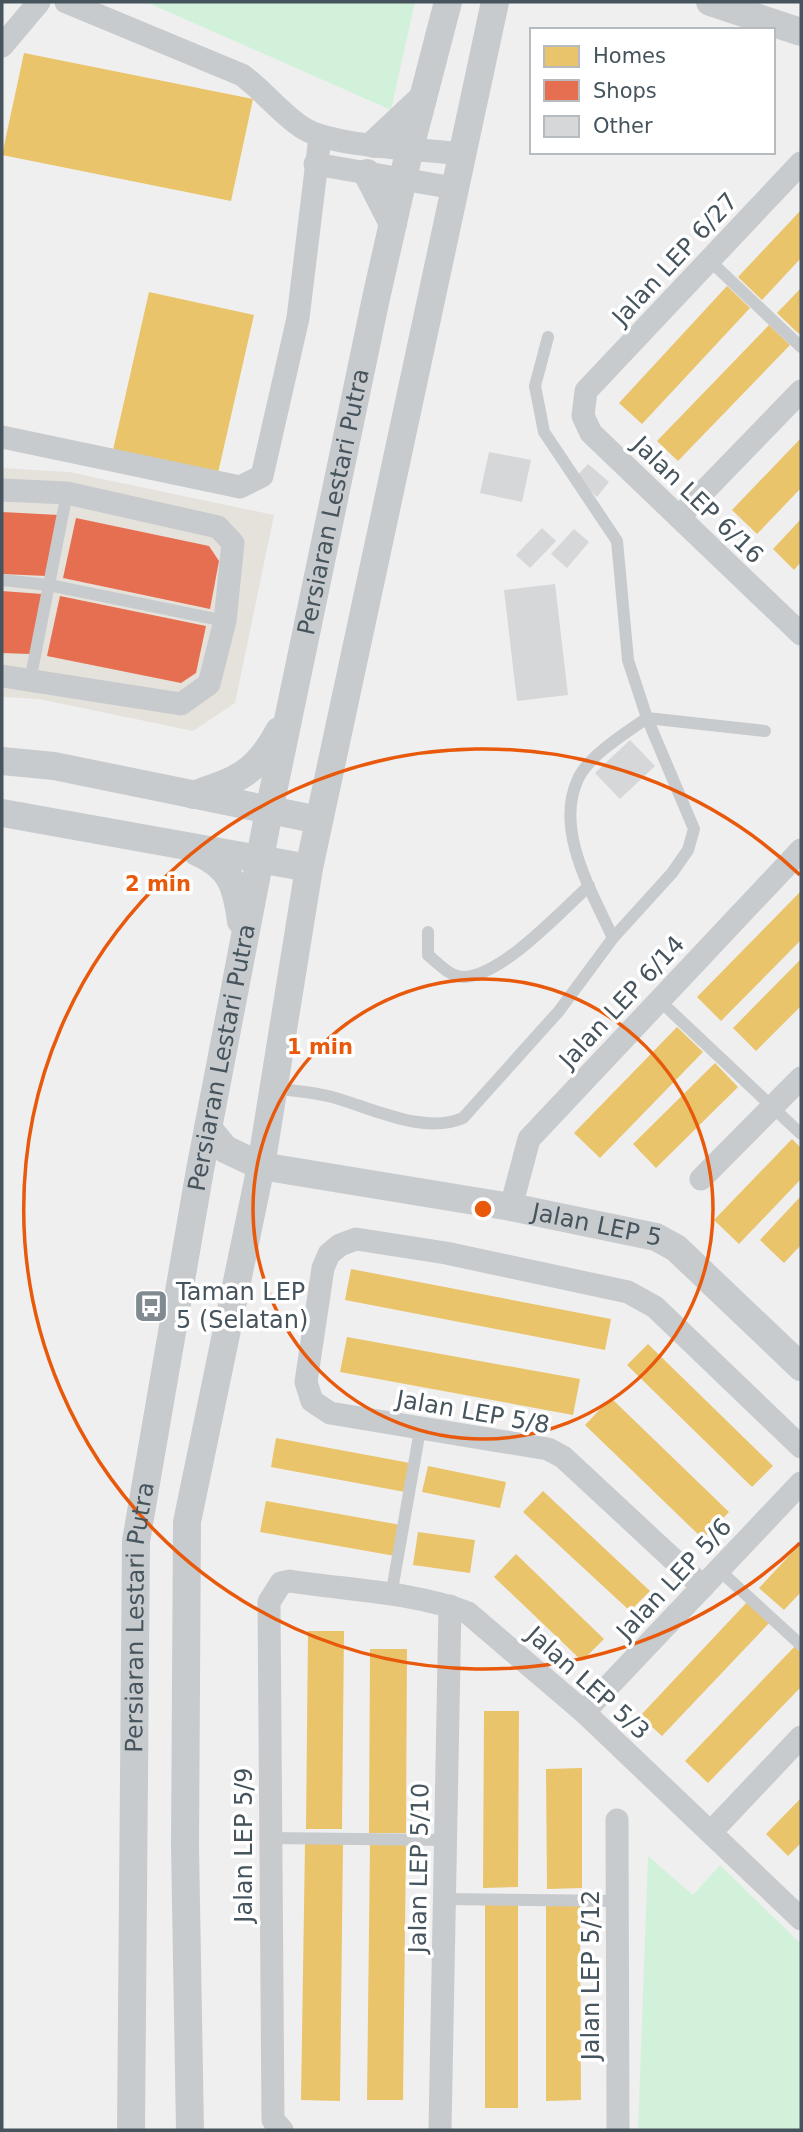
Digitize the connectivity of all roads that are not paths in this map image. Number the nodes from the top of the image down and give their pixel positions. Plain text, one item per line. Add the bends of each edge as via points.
1 (39, 2) edge
2 (66, 2) edge
3 (448, 2) edge
4 (495, 2) edge
5 (709, 2) edge
6 (801, 32) edge
7 (2, 46) edge
8 (423, 98) junction
9 (320, 137) junction
10 (374, 144) junction
11 (410, 148) junction
12 (461, 154) junction
13 (801, 163) edge
14 (315, 164) junction
15 (367, 173) junction
16 (403, 180) junction
17 (454, 188) junction
18 (393, 224) junction
19 (709, 260) junction
20 (548, 337) dead end
21 (801, 347) edge
22 (586, 391) joint
23 (801, 391) edge
24 (2, 437) edge
25 (2, 491) edge
26 (68, 493) junction
27 (679, 517) junction
28 (2, 580) edge
29 (49, 584) junction
30 (225, 621) junction
31 (799, 626) edge
32 (2, 676) edge
33 (30, 681) junction
34 (290, 711) junction
35 (647, 718) junction
36 (765, 731) dead end
37 (2, 761) edge
38 (193, 795) junction
39 (269, 811) junction
40 (2, 813) edge
41 (319, 820) junction
42 (185, 847) junction
43 (801, 851) edge
44 (259, 859) junction
45 (309, 868) junction
46 (589, 886) junction
47 (428, 932) dead end
48 (613, 938) junction
49 (243, 941) junction
50 (659, 1000) junction
51 (801, 1078) edge
52 (273, 1088) junction
53 (772, 1107) junction
54 (208, 1128) junction
55 (801, 1134) edge
56 (261, 1166) junction
57 (701, 1179) dead end
58 (511, 1207) junction
59 (801, 1367) edge
60 (420, 1430) junction
61 (801, 1447) edge
62 (801, 1483) edge
63 (719, 1570) junction
64 (290, 1581) joint
65 (703, 1587) junction
66 (391, 1596) junction
67 (450, 1606) junction
68 (801, 1645) edge
69 (584, 1712) junction
70 (801, 1737) edge
71 (617, 1820) dead end
72 (711, 1832) junction
73 (271, 1838) junction
74 (445, 1840) junction
75 (444, 1899) junction
76 (617, 1901) junction
77 (801, 1919) edge
78 (277, 2125) edge
79 (131, 2130) edge
80 (190, 2130) edge
81 (440, 2130) edge
82 (618, 2130) edge

1 - 7 street
2 - 9 street via 242,75 294,121
3 - 8 street, Persiaran Lestari Putra
4 - 12 street, Persiaran Lestari Putra
5 - 6 street
8 - 10 street
8 - 11 street, Persiaran Lestari Putra
9 - 10 street
9 - 14 street
10 - 11 street
11 - 12 street
11 - 16 street, Persiaran Lestari Putra
12 - 17 street, Persiaran Lestari Putra
13 - 19 street, Jalan LEP 6/27
14 - 15 street
14 - 24 street via 298,318 262,475 240,487
15 - 16 street
15 - 18 street
16 - 17 street
16 - 18 street, Persiaran Lestari Putra
17 - 41 street, Persiaran Lestari Putra
18 - 34 street, Persiaran Lestari Putra
19 - 21 lane
19 - 22 street, Jalan LEP 6/27
20 - 35 lane via 535,386 544,432 618,541 628,660
22 - 27 street, Jalan LEP 6/16 via 583,416 591,433
23 - 27 street
25 - 26 street
26 - 29 lane
26 - 30 street via 218,527 233,543
27 - 31 street, Jalan LEP 6/16
28 - 29 lane
29 - 30 lane
29 - 33 lane
30 - 33 street via 209,684 181,704
32 - 33 street
34 - 38 street via 253,770
34 - 39 street, Persiaran Lestari Putra
35 - 36 lane
35 - 46 lane via 612,742 579,777 572,797 571,834
35 - 48 lane via 694,829 688,850
37 - 38 street via 54,765
38 - 39 street
39 - 41 street
39 - 44 street, Persiaran Lestari Putra
40 - 42 street
41 - 45 street, Persiaran Lestari Putra
42 - 44 street
42 - 49 street via 216,861 228,875 238,892
43 - 50 street, Jalan LEP 6/14
44 - 45 street
44 - 49 street, Persiaran Lestari Putra
45 - 52 street, Persiaran Lestari Putra
46 - 47 lane via 489,970 462,977 448,971 428,955
46 - 48 lane
48 - 52 lane via 559,1011 463,1118 430,1124 328,1096
49 - 54 street, Persiaran Lestari Putra
50 - 53 lane
50 - 58 street, Jalan LEP 6/14 via 529,1139
51 - 53 street
52 - 56 street, Persiaran Lestari Putra
53 - 55 lane
53 - 57 street
54 - 56 street, Jalan LEP 5 via 225,1149
54 - 79 street, Persiaran Lestari Putra via 136,1541
56 - 58 street, Jalan LEP 5
56 - 80 street, Persiaran Lestari Putra via 187,1522 185,1846
58 - 59 street, Jalan LEP 5 via 656,1237 676,1248
60 - 61 street, Jalan LEP 5/8 via 330,1413 312,1401 306,1382 323,1268 340,1245 356,1239 446,1253 628,1292 655,1307
60 - 65 street, Jalan LEP 5/8 via 556,1453
60 - 66 lane
62 - 63 street, Jalan LEP 5/6
63 - 65 street, Jalan LEP 5/6
63 - 68 lane
64 - 66 street, Jalan LEP 5/3
64 - 73 street, Jalan LEP 5/9 via 276,1587 269,1602
65 - 69 street, Jalan LEP 5/6
66 - 67 street, Jalan LEP 5/3
67 - 69 street, Jalan LEP 5/3 via 479,1621
67 - 74 street, Jalan LEP 5/10
69 - 72 street, Jalan LEP 5/3
70 - 72 street
71 - 76 street, Jalan LEP 5/12
72 - 77 street, Jalan LEP 5/3
73 - 74 lane
73 - 78 street, Jalan LEP 5/9
74 - 75 street, Jalan LEP 5/10
75 - 76 lane
75 - 81 street, Jalan LEP 5/10
76 - 82 street, Jalan LEP 5/12

